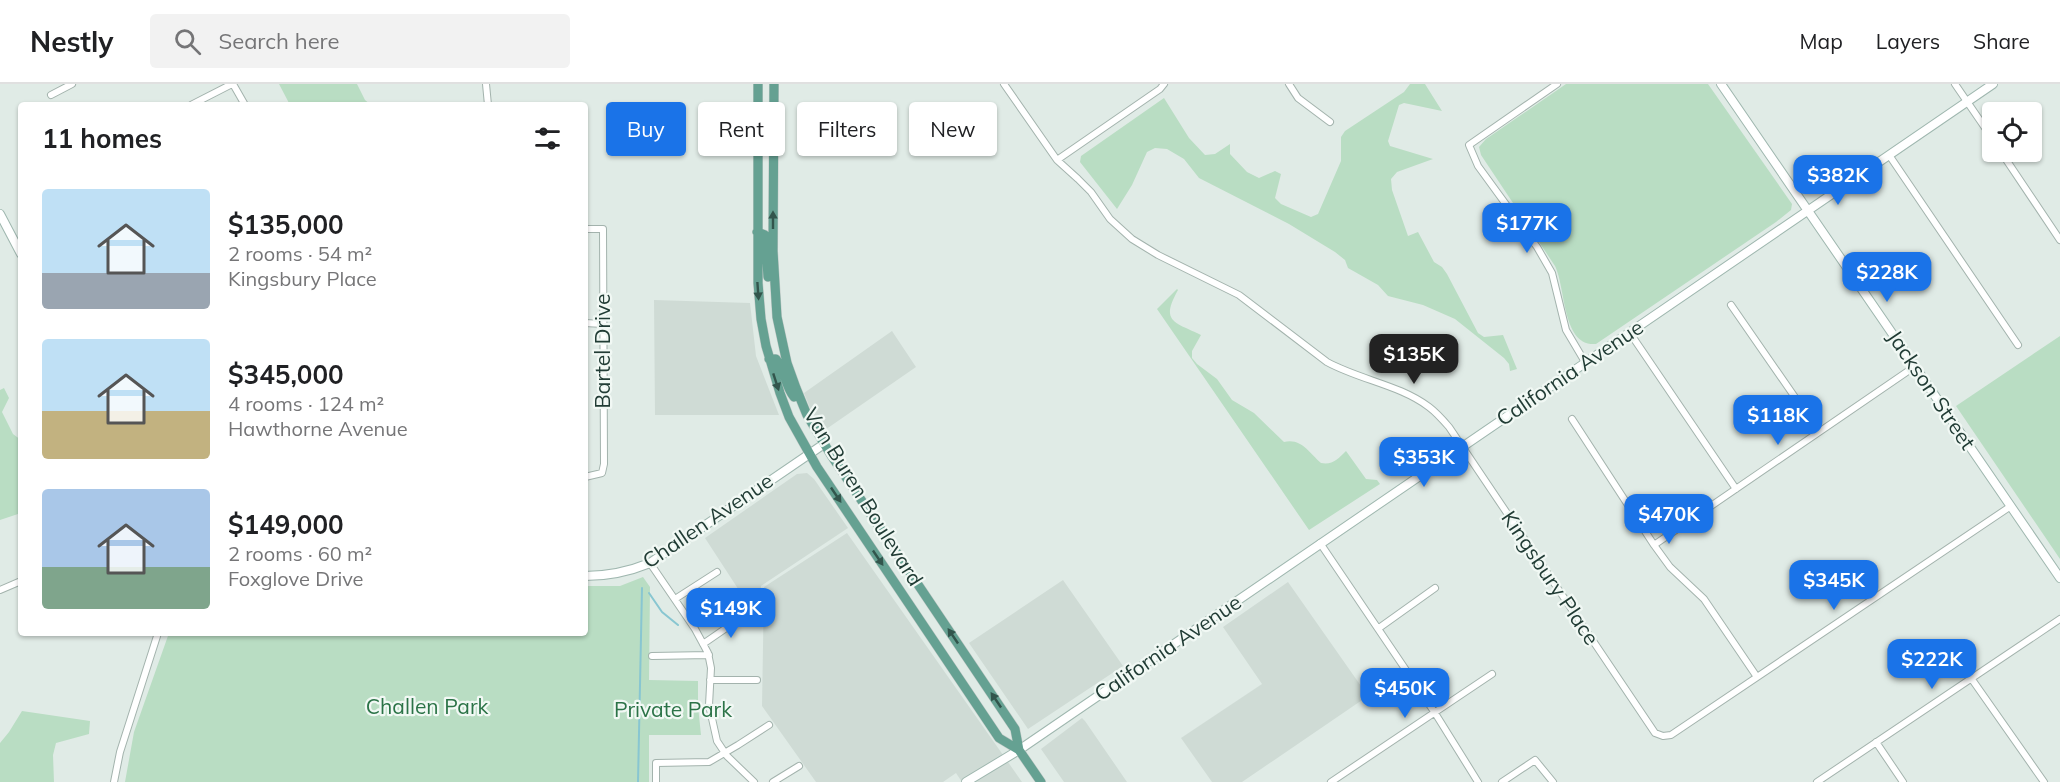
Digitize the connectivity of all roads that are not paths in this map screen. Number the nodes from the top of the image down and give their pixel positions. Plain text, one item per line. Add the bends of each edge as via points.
1 (72, 84) edge
2 (233, 84) edge
3 (486, 84) edge
4 (758, 84) edge
5 (774, 84) edge
6 (1005, 84) edge
7 (1289, 84) edge
8 (1557, 84) edge
9 (1721, 84) edge
10 (1955, 84) edge
11 (1993, 84) edge
12 (1160, 86) edge
13 (51, 95) dead end
14 (197, 102) edge
15 (243, 102) edge
16 (488, 102) edge
17 (1967, 102) junction
18 (1330, 122) dead end
19 (1982, 124) edge
20 (1889, 155) junction
21 (1057, 160) junction
22 (2008, 162) edge
23 (1809, 210) junction
24 (0, 214) edge
25 (588, 229) edge
26 (757, 232) junction
27 (2060, 240) edge
28 (18, 248) edge
29 (774, 289) junction
30 (1731, 305) dead end
31 (588, 323) edge
32 (603, 324) junction
33 (1630, 333) junction
34 (2018, 345) dead end
35 (770, 359) junction
36 (1585, 362) junction
37 (1914, 367) junction
38 (802, 405) junction
39 (1572, 419) dead end
40 (1819, 432) junction
41 (824, 444) junction
42 (1462, 446) junction
43 (809, 454) junction
44 (588, 476) edge
45 (1736, 489) junction
46 (2011, 506) junction
47 (1320, 543) junction
48 (1654, 545) junction
49 (650, 563) junction
50 (717, 572) dead end
51 (588, 576) edge
52 (2060, 578) edge
53 (18, 582) edge
54 (1435, 588) dead end
55 (0, 590) edge
56 (675, 599) junction
57 (745, 615) dead end
58 (2060, 619) edge
59 (1378, 628) junction
60 (157, 636) edge
61 (703, 644) junction
62 (709, 655) junction
63 (652, 656) dead end
64 (1492, 674) dead end
65 (1757, 677) junction
66 (1971, 678) junction
67 (710, 680) junction
68 (757, 680) dead end
69 (1435, 713) junction
70 (769, 724) dead end
71 (1876, 742) junction
72 (1019, 750) junction
73 (725, 753) junction
74 (799, 765) dead end
75 (114, 782) edge
76 (656, 782) edge
77 (754, 782) edge
78 (773, 782) edge
79 (966, 782) edge
80 (1041, 782) edge
81 (1331, 782) edge
82 (1478, 782) edge
83 (1502, 782) edge
84 (1553, 782) edge
85 (1817, 782) edge
86 (1903, 782) edge
87 (2044, 782) edge

1 - 13 street
2 - 14 street
2 - 15 street
3 - 16 street
4 - 26 main road, Van Buren Boulevard
29 -> 5 main road, Van Buren Boulevard
6 - 21 street, Kingsbury Place
7 - 18 street via 1298,98
8 - 36 street via 1469,145 1478,166 1552,273 1566,330
9 - 23 main road, Jackson Street
10 - 17 street
11 - 17 main road, California Avenue
12 - 21 street
17 - 19 street
17 - 20 main road, California Avenue
20 - 23 main road, California Avenue
20 - 34 street
21 - 42 street, Kingsbury Place via 1132,239 1239,295 1342,370 1409,395 1430,408
22 - 27 street
23 - 33 main road, California Avenue
23 - 37 main road, Jackson Street
24 - 28 main road
25 - 32 street, Bartel Drive via 603,229
26 - 29 main road via 765,235 767,275
26 -> 35 main road, Van Buren Boulevard via 759,304
29 - 38 main road, Van Buren Boulevard via 781,342
30 - 40 street
31 - 32 street
32 - 44 street, Bartel Drive via 603,464 602,473
33 - 36 main road, California Avenue
33 - 45 street
35 - 38 main road via 781,364 792,395
35 -> 43 main road, Van Buren Boulevard via 789,417
36 - 42 main road, California Avenue
37 - 40 street
37 - 46 main road, Jackson Street
38 - 41 main road, Van Buren Boulevard
39 - 48 street
40 - 45 street
41 - 43 main road, Challen Avenue
72 -> 41 main road, Van Buren Boulevard via 1016,730
42 - 47 main road, California Avenue
42 - 65 street, Kingsbury Place via 1655,733 1671,735
43 - 49 main road, Challen Avenue
43 -> 72 main road, Van Buren Boulevard via 1001,740
45 - 48 street
46 - 52 main road, Jackson Street
46 - 65 street
47 - 59 street
47 - 72 main road, California Avenue
48 - 65 street via 1670,567 1704,599
49 - 51 main road, Challen Avenue via 629,572
49 - 56 street
50 - 56 street
53 - 55 street
54 - 59 street
56 - 61 street
57 - 61 street
58 - 66 street
59 - 69 street
60 - 75 street
61 - 62 street
62 - 63 street
62 - 67 street
64 - 69 street
66 - 71 street
66 - 87 street
67 - 68 street
67 - 73 street via 712,724
69 - 81 street
69 - 82 street
70 - 73 street
71 - 85 street
71 - 86 street
72 - 79 main road, California Avenue
72 - 80 main road, Van Buren Boulevard
73 - 76 street via 709,762 656,763
73 - 77 street
74 - 78 street
83 - 84 street via 1534,760

